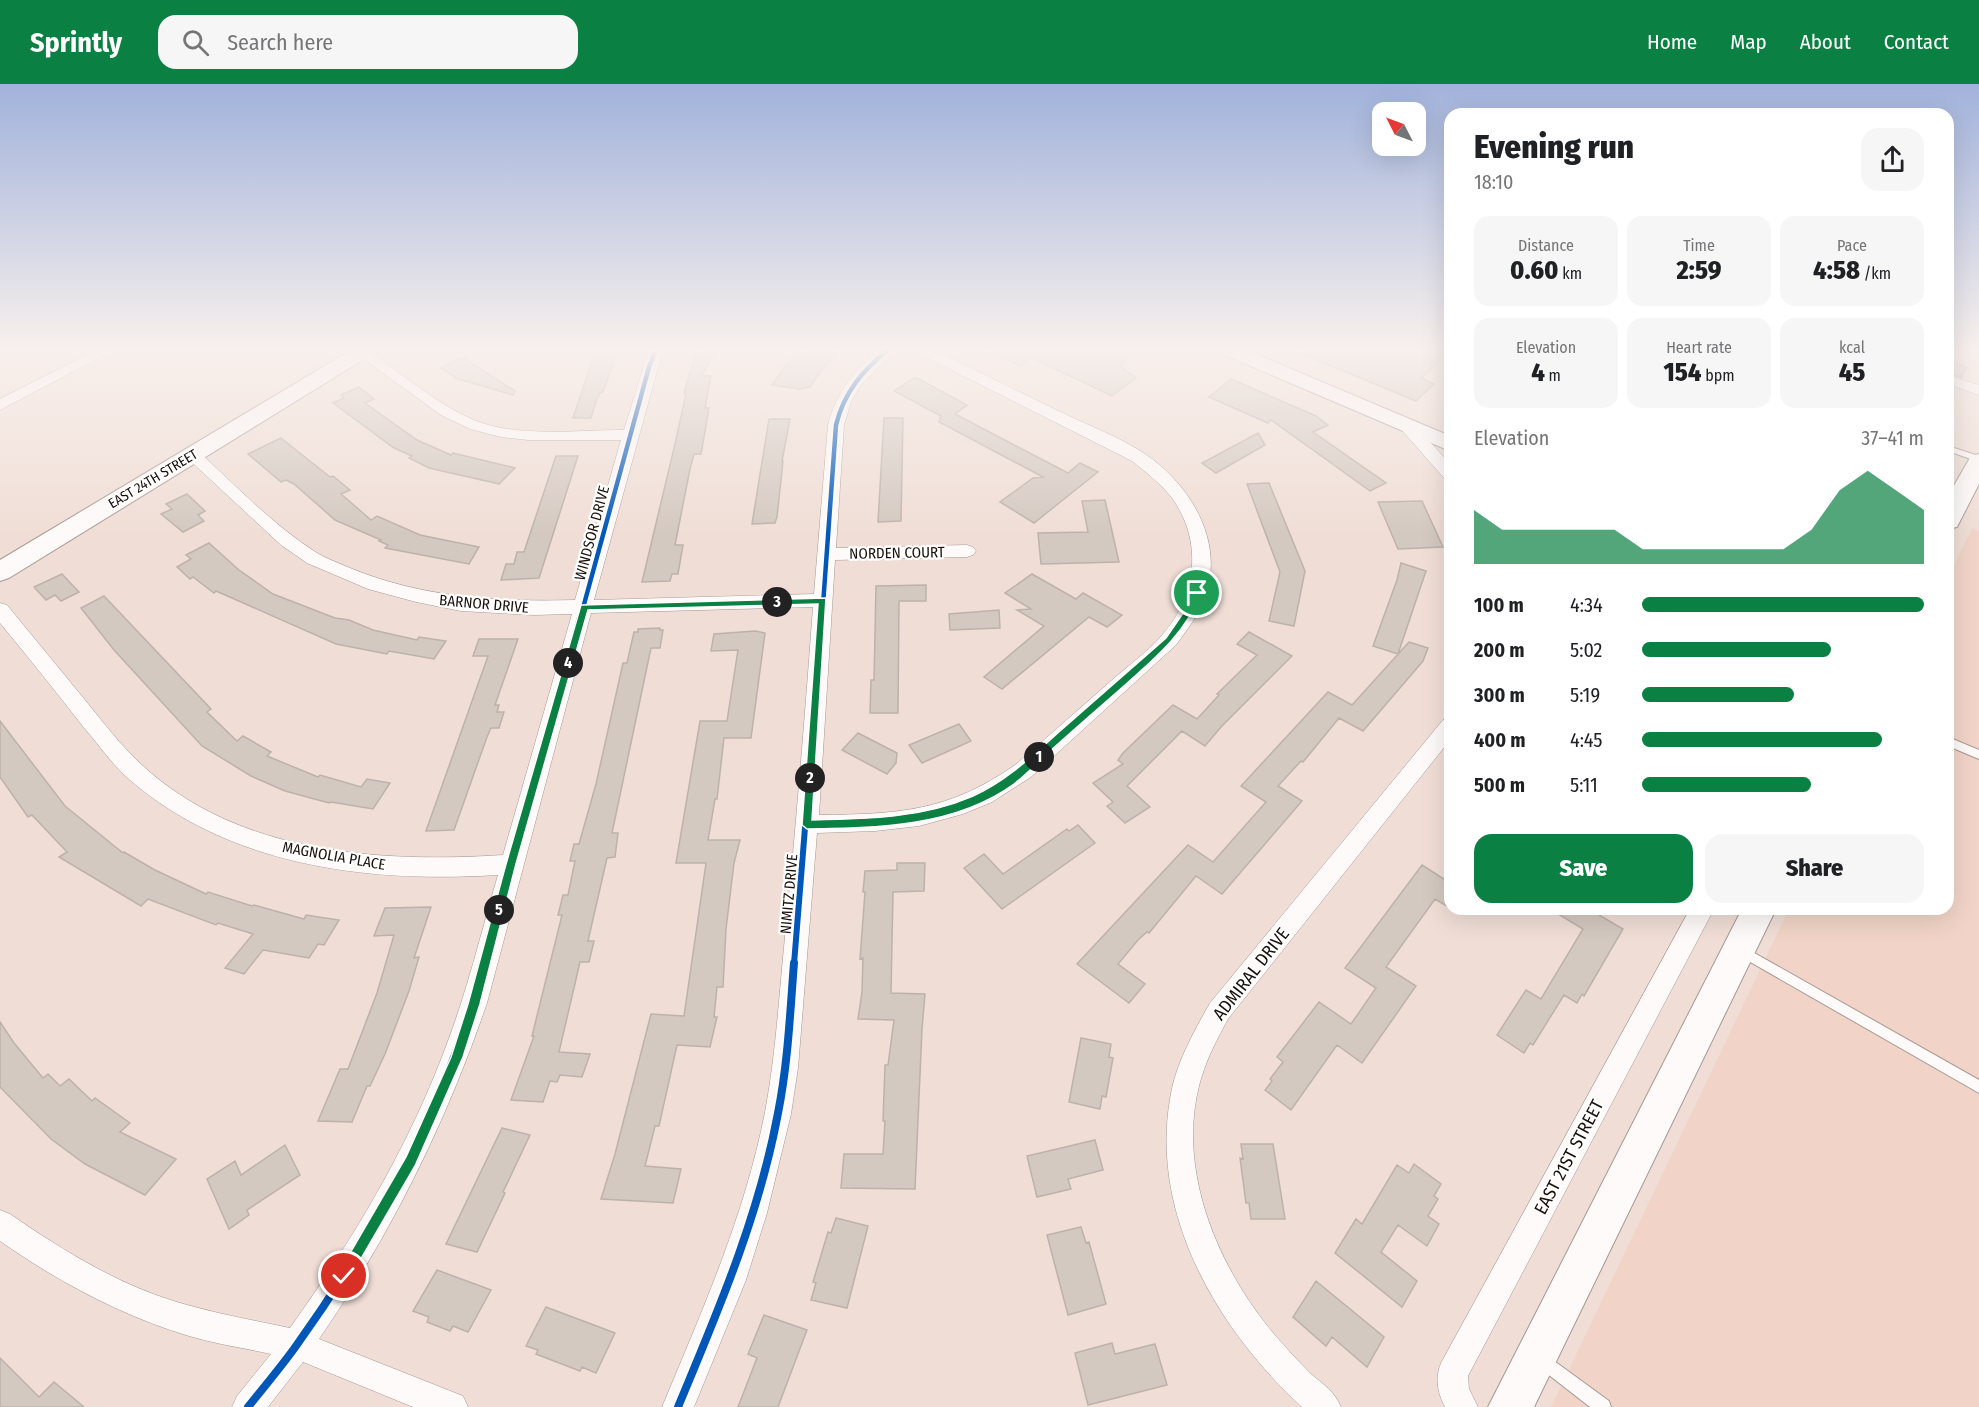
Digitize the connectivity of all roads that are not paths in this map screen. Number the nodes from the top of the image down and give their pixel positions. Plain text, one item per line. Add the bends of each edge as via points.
1 (264, 411) edge
2 (445, 411) edge
3 (637, 411) edge
4 (840, 411) edge
5 (1046, 411) edge
6 (1372, 411) edge
7 (1406, 425) junction
8 (631, 435) junction
9 (1444, 441) edge
10 (1954, 450) edge
11 (192, 455) junction
12 (1979, 460) edge
13 (1444, 467) edge
14 (1954, 506) edge
15 (967, 551) dead end
16 (827, 554) junction
17 (0, 572) edge
18 (823, 600) junction
19 (584, 607) junction
20 (0, 610) edge
21 (1444, 733) edge
22 (1954, 744) edge
23 (1979, 755) edge
24 (807, 825) junction
25 (511, 864) junction
26 (1699, 915) edge
27 (1756, 915) edge
28 (1739, 949) junction
29 (1979, 1087) edge
30 (0, 1224) edge
31 (297, 1345) junction
32 (1536, 1356) junction
33 (248, 1407) edge
34 (452, 1407) edge
35 (678, 1407) edge
36 (1325, 1407) edge
37 (1462, 1407) edge
38 (1510, 1407) edge
39 (1603, 1407) edge

1 - 11 street, EAST 24TH STREET
2 - 8 street via 476,426 501,432
3 - 8 street, WINDSOR DRIVE
4 - 16 street, NIMITZ DRIVE
5 - 24 street via 1122,448 1161,476 1186,506 1200,536 1202,567 1191,610 1169,640 1002,786 922,817
6 - 7 street
7 - 9 street
7 - 13 street
8 - 19 street, WINDSOR DRIVE
10 - 12 lane
11 - 17 street, EAST 24TH STREET
11 - 19 street, BARNOR DRIVE via 291,544 333,569 393,590 446,602 509,608
12 - 14 street
15 - 16 street, NORDEN COURT
16 - 18 street, NIMITZ DRIVE
18 - 19 street, BARNOR DRIVE
18 - 24 street, NIMITZ DRIVE
19 - 25 street, WINDSOR DRIVE
20 - 25 street, MAGNOLIA PLACE via 128,765 170,800 216,825 262,843 351,862 419,867
21 - 36 street, ADMIRAL DRIVE via 1219,1011 1199,1047 1183,1099 1180,1134 1185,1185 1211,1265 1251,1331 1295,1381
22 - 23 lane
24 - 35 street, NIMITZ DRIVE via 778,1114 731,1280
25 - 31 street, WINDSOR DRIVE via 464,1035 431,1118 361,1250
26 - 37 street, EAST 21ST STREET via 1452,1374 1454,1393
27 - 28 street
28 - 29 lane
28 - 32 street
30 - 31 street via 55,1262 134,1300 189,1321
31 - 33 street, WINDSOR DRIVE
31 - 34 street
32 - 38 street
32 - 39 lane

